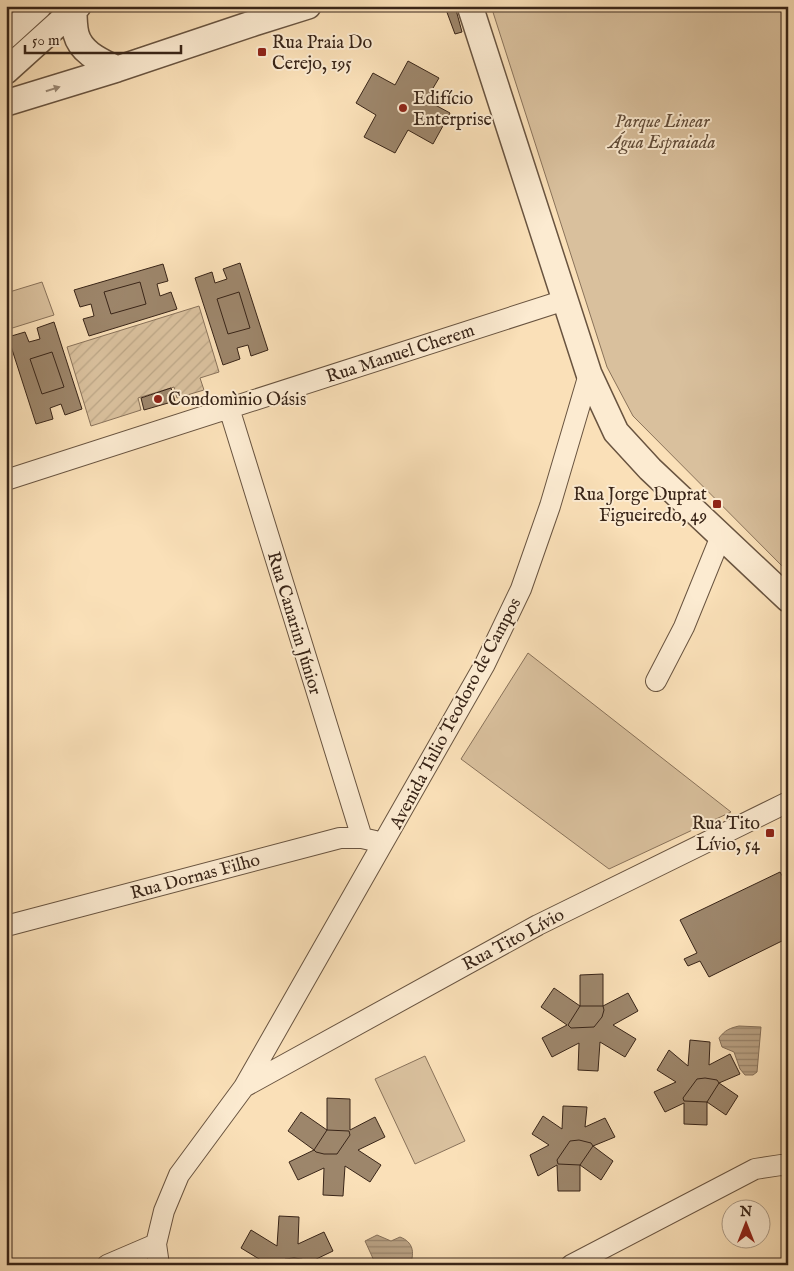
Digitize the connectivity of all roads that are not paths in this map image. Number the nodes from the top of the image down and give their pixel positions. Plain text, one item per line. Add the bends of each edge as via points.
1 (18, 6) edge
2 (39, 6) edge
3 (308, 6) edge
4 (470, 6) edge
5 (76, 8) edge
6 (6, 28) edge
7 (6, 36) edge
8 (117, 69) junction
9 (6, 71) edge
10 (6, 103) edge
11 (565, 300) junction
12 (589, 374) junction
13 (228, 408) junction
14 (6, 480) edge
15 (721, 536) junction
16 (788, 599) edge
17 (656, 681) dead end
18 (788, 802) edge
19 (362, 838) junction
20 (384, 844) junction
21 (8, 920) edge
22 (244, 1087) junction
23 (788, 1166) edge
24 (156, 1244) junction
25 (107, 1265) edge
26 (159, 1265) edge
27 (571, 1265) edge

1 - 6 street
2 - 7 street
3 - 8 street
4 - 11 street
5 - 8 street via 76,33 84,49
5 - 9 street
10 -> 8 street
11 - 12 street
11 - 13 street, Rua Manuel Cherem
12 - 15 street via 616,432
12 - 20 street, Avenida Tulio Teodoro de Campos via 550,506 521,589 485,664
13 - 14 street, Rua Manuel Cherem
13 - 19 street, Rua Canarim Júnior
15 - 16 street
15 - 17 street via 684,627
18 - 22 street, Rua Tito Lívio via 538,925
19 - 20 street, Rua Dornas Filho
19 - 21 street, Rua Dornas Filho via 340,838
20 - 22 street, Avenida Tulio Teodoro de Campos
22 - 24 street, Avenida Tulio Teodoro de Campos via 179,1175 164,1211
23 - 27 street via 755,1169
24 - 25 street
24 - 26 street, Avenida Tulio Teodoro de Campos

